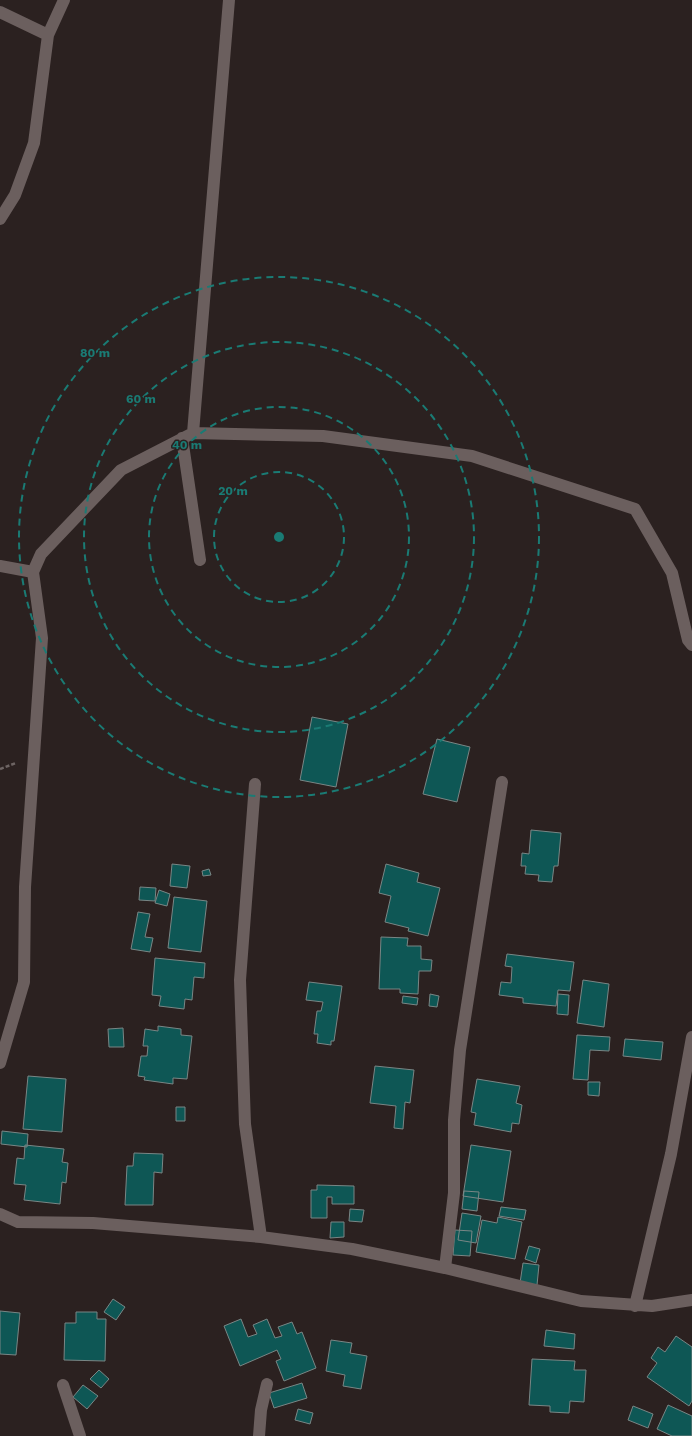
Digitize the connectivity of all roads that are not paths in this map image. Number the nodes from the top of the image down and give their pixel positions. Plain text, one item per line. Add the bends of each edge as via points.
1 (64, 0) edge
2 (229, 0) edge
3 (0, 12) edge
4 (48, 35) junction
5 (0, 219) edge
6 (188, 436) junction
7 (200, 560) dead end
8 (0, 566) edge
9 (33, 572) junction
10 (692, 644) edge
11 (502, 782) dead end
12 (255, 784) dead end
13 (692, 1037) edge
14 (0, 1063) edge
15 (0, 1214) edge
16 (261, 1237) junction
17 (445, 1268) junction
18 (692, 1300) edge
19 (635, 1306) junction
20 (267, 1384) dead end
21 (63, 1385) dead end
22 (80, 1436) edge
23 (259, 1436) edge

1 - 4 street
2 - 6 street
3 - 4 street
4 - 5 street via 34,143 15,195
6 - 7 street
6 - 9 street via 121,470 41,554
6 - 10 street via 323,436 472,456 635,509 672,573 688,640
8 - 9 street
9 - 14 street via 42,638 25,886 24,982
11 - 17 street via 460,1050 454,1120 454,1193
12 - 16 street via 240,980 245,1124
13 - 19 street via 671,1154
15 - 16 street via 18,1222 93,1223
16 - 17 street via 352,1249
17 - 19 street via 581,1301
18 - 19 street
20 - 23 street
21 - 22 street

